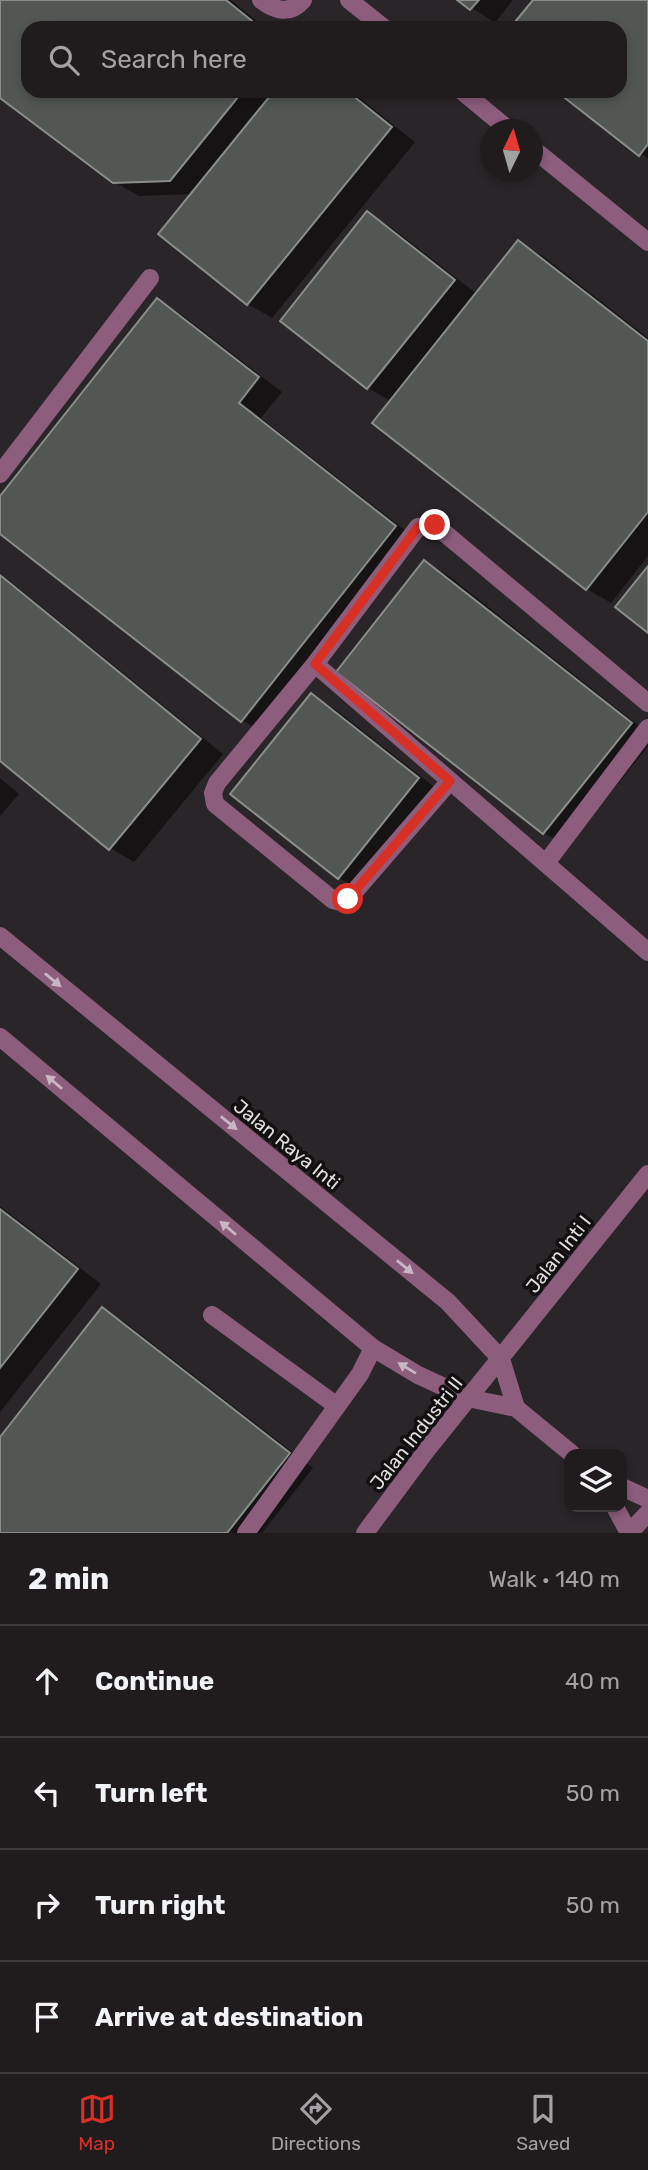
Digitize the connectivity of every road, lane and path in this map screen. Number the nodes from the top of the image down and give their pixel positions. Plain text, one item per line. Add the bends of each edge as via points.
1 (261, 0) edge
2 (303, 0) edge
3 (349, 0) edge
4 (375, 21) edge
5 (470, 98) edge
6 (496, 119) edge
7 (543, 156) edge
8 (648, 242) edge
9 (150, 278) dead end
10 (0, 474) edge
11 (315, 664) junction
12 (648, 703) edge
13 (648, 728) edge
14 (450, 781) junction
15 (546, 863) junction
16 (0, 936) edge
17 (648, 951) edge
18 (0, 1037) edge
19 (648, 1174) edge
20 (212, 1315) dead end
21 (373, 1348) junction
22 (501, 1359) junction
23 (468, 1398) junction
24 (337, 1406) junction
25 (516, 1408) junction
26 (566, 1449) edge
27 (627, 1489) edge
28 (648, 1499) edge
29 (618, 1512) edge
30 (648, 1513) edge
31 (246, 1533) edge
32 (365, 1533) edge
33 (628, 1533) edge

1 - 2 street via 283,11
3 - 4 street
5 - 6 street
7 - 8 street
9 - 10 street
11 - 12 street via 418,527 435,525
11 - 14 street
11 - 14 street via 218,783 215,803 341,902
13 - 15 street
14 - 15 street
15 - 17 street
16 -> 22 street, Jalan Raya Inti via 448,1302
21 -> 18 street
19 - 22 street, Jalan Inti I
20 - 24 street
23 -> 21 street
21 - 24 street
22 - 23 street, Jalan Industri II
22 - 25 street, Jalan Raya Inti
23 - 25 street
23 - 32 street, Jalan Industri II
24 - 31 street
25 - 26 street
27 - 28 street
29 - 33 street
30 - 33 street

